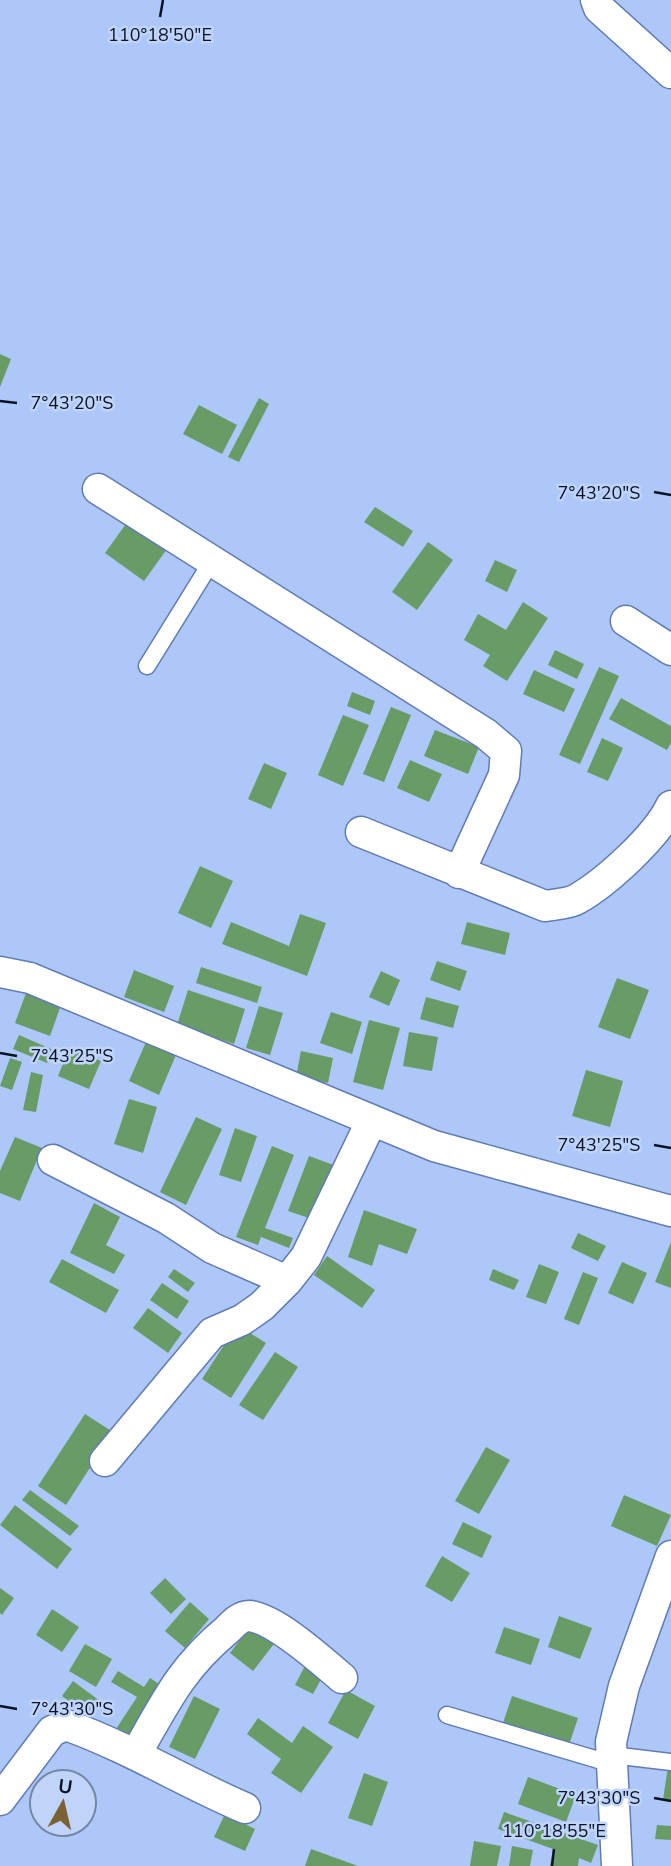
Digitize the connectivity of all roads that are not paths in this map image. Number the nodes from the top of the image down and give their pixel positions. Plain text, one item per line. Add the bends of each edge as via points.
1 (596, 0) edge
2 (671, 73) edge
3 (98, 489) dead end
4 (212, 561) junction
5 (626, 621) dead end
6 (671, 650) edge
7 (147, 666) dead end
8 (671, 806) edge
9 (361, 832) dead end
10 (459, 873) junction
11 (0, 972) edge
12 (371, 1122) junction
13 (53, 1160) dead end
14 (671, 1212) edge
15 (287, 1281) junction
16 (105, 1461) dead end
17 (671, 1556) edge
18 (342, 1678) dead end
19 (447, 1715) dead end
20 (136, 1754) junction
21 (612, 1759) junction
22 (671, 1762) edge
23 (0, 1800) edge
24 (245, 1808) dead end
25 (617, 1866) edge

1 - 2 street via 599,8
3 - 4 street
4 - 7 lane
4 - 10 street via 506,751 504,775
5 - 6 street
8 - 10 street via 664,823 635,853 576,900 545,906
9 - 10 street
11 - 12 street via 30,978
12 - 14 street via 434,1146
12 - 15 street via 306,1257
13 - 15 street via 166,1218 212,1248
15 - 16 street via 242,1320 212,1333
17 - 21 street via 624,1686 611,1742
18 - 20 street via 285,1632 251,1616 241,1618 184,1671
19 - 21 lane
20 - 23 street via 66,1725 58,1726
20 - 24 street
21 - 22 lane
21 - 25 street

